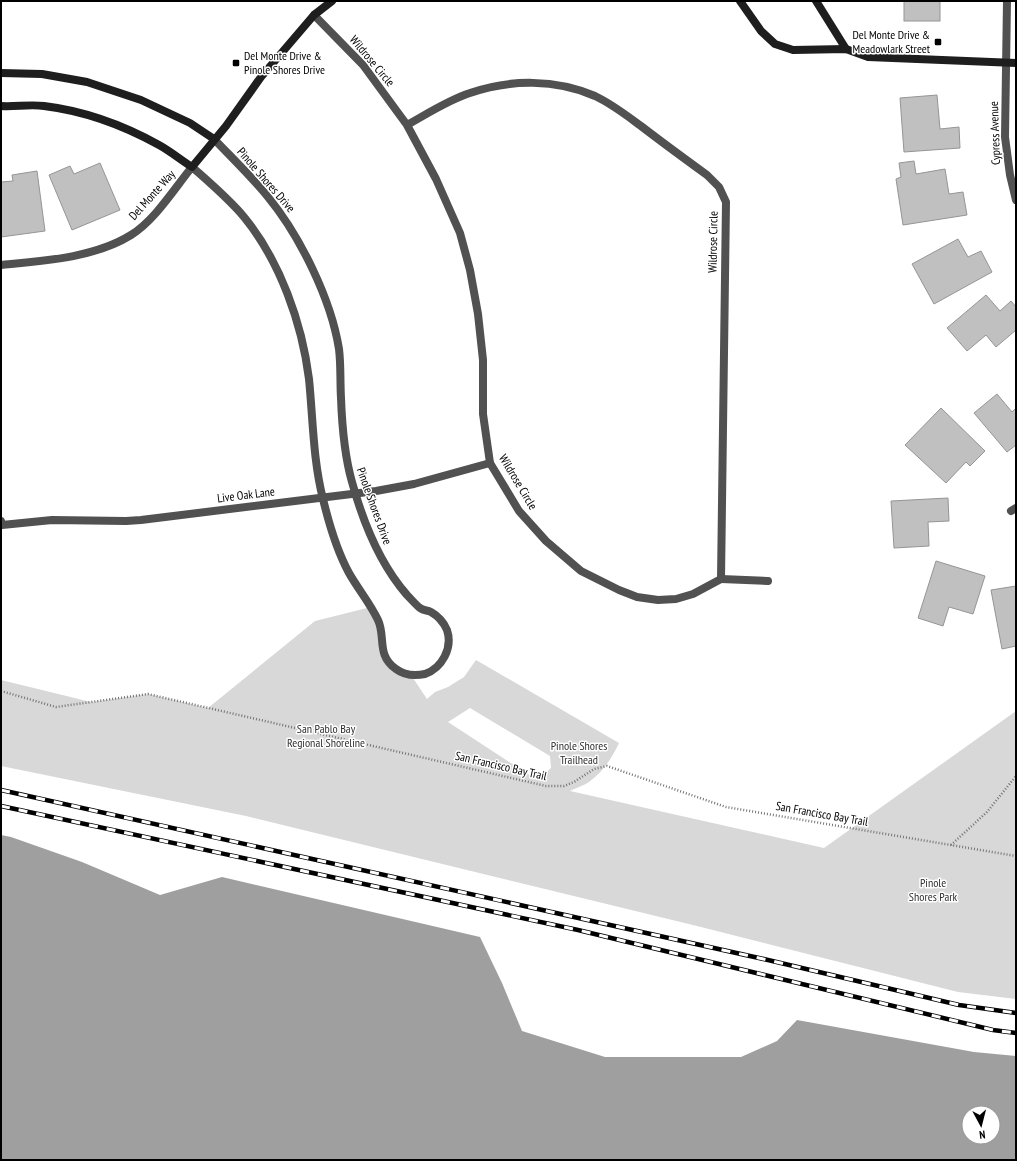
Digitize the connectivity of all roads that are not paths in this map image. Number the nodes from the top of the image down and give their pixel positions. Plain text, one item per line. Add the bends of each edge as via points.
1 (332, 1) edge
2 (740, 1) edge
3 (816, 1) edge
4 (1007, 1) edge
5 (314, 15) junction
6 (846, 49) junction
7 (1016, 63) edge
8 (1006, 64) junction
9 (1, 73) edge
10 (1, 106) edge
11 (407, 125) junction
12 (214, 139) junction
13 (192, 167) junction
14 (1016, 200) edge
15 (1, 265) edge
16 (490, 463) junction
17 (355, 494) junction
18 (322, 497) junction
19 (1, 523) edge
20 (721, 579) junction
21 (768, 581) dead end

1 - 5 street, Del Monte Way
2 - 6 street via 761,31 775,44 793,50
3 - 6 street
4 - 8 street, Cypress Avenue
5 - 11 street, Wildrose Circle via 363,65
5 - 12 street, Del Monte Way
6 - 8 street via 868,57
7 - 8 street
8 - 14 street, Cypress Avenue via 1006,137 1010,175
9 - 12 street, Pinole Shores Drive via 42,74 87,82 141,100 190,123
10 - 13 street, Pinole Shores Drive via 42,106 87,114 134,132
11 - 16 street, Wildrose Circle via 436,179 460,233 470,270 483,360 483,414
11 - 20 street, Wildrose Circle via 444,104 493,86 521,83 562,85 610,104 707,175 719,187 726,202
12 - 13 street, Del Monte Way
12 - 17 street, Pinole Shores Drive via 268,197 287,222 322,291 338,347 346,462
13 - 15 street, Del Monte Way via 151,218 131,235 112,244 70,257
13 - 18 street, Pinole Shores Drive via 235,206 254,230 291,302 306,358
16 - 17 street, Live Oak Lane via 414,484
16 - 20 street, Wildrose Circle via 519,511 546,541 581,570 619,590 638,597 658,600 693,594
17 - 18 street, Live Oak Lane
17 - 18 street, Pinole Shores Drive via 369,533 396,581 421,608 441,620 447,629 447,652 442,662 433,670 411,675 401,672 385,658 380,623 342,559
18 - 19 street, Live Oak Lane via 141,520
20 - 21 street

